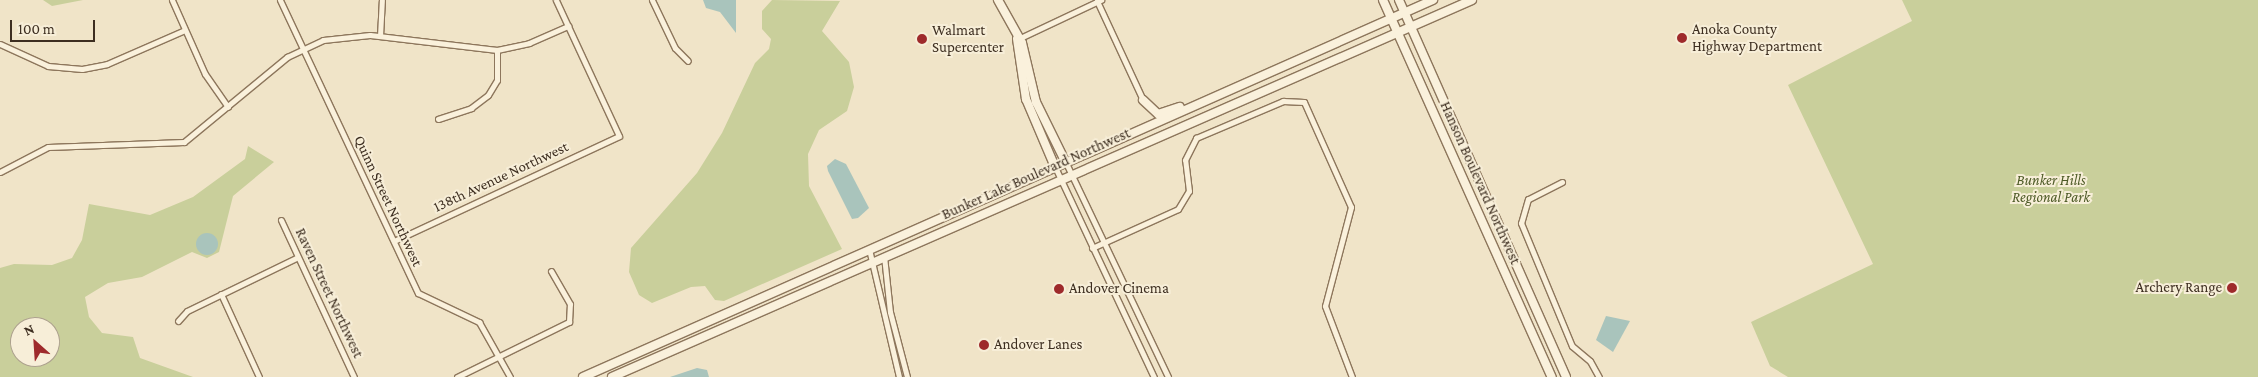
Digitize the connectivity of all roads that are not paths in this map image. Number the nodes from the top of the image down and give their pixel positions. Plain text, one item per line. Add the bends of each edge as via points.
1 (172, 0) edge
2 (280, 0) edge
3 (382, 0) edge
4 (556, 0) edge
5 (652, 0) edge
6 (998, 0) edge
7 (1383, 0) edge
8 (1398, 0) edge
9 (1434, 0) edge
10 (1472, 0) edge
11 (1099, 1) edge
12 (1404, 12) junction
13 (1391, 18) junction
14 (568, 26) junction
15 (1410, 26) junction
16 (185, 30) junction
17 (1396, 32) junction
18 (380, 36) junction
19 (1017, 39) junction
20 (0, 44) edge
21 (302, 48) junction
22 (497, 50) junction
23 (688, 61) dead end
24 (1213, 97) junction
25 (1143, 100) joint
26 (228, 107) junction
27 (438, 119) dead end
28 (1066, 163) junction
29 (1055, 167) junction
30 (0, 172) edge
31 (1071, 173) junction
32 (1060, 178) junction
33 (1562, 182) dead end
34 (281, 220) dead end
35 (394, 241) junction
36 (1104, 242) junction
37 (1092, 248) junction
38 (869, 249) junction
39 (884, 255) junction
40 (298, 257) junction
41 (871, 261) junction
42 (551, 271) dead end
43 (221, 294) junction
44 (178, 321) dead end
45 (500, 356) junction
46 (259, 377) edge
47 (354, 377) edge
48 (457, 377) edge
49 (510, 377) edge
50 (583, 377) edge
51 (612, 377) edge
52 (900, 377) edge
53 (906, 377) edge
54 (1154, 377) edge
55 (1168, 377) edge
56 (1352, 377) edge
57 (1552, 377) edge
58 (1566, 377) edge
59 (1598, 377) edge

1 - 16 street
2 - 21 street, Quinn Street Northwest
3 - 18 street
4 - 14 street
5 - 23 street via 675,48
6 - 19 main road
7 - 13 main road, Hanson Boulevard Northwest
8 - 12 main road, Hanson Boulevard Northwest
9 - 12 main road, Bunker Lake Boulevard Northwest
10 - 15 main road, Bunker Lake Boulevard Northwest
11 - 19 street
11 - 25 street
12 - 13 main road, Bunker Lake Boulevard Northwest
12 - 15 main road, Hanson Boulevard Northwest
13 - 17 main road, Hanson Boulevard Northwest
13 - 24 main road, Bunker Lake Boulevard Northwest
14 - 22 street via 529,43
14 - 35 street, 138th Avenue Northwest via 619,136
15 - 17 main road, Bunker Lake Boulevard Northwest
15 - 58 main road, Hanson Boulevard Northwest
16 - 20 street via 114,62 82,69 48,66
16 - 26 street via 209,81
17 - 31 main road, Bunker Lake Boulevard Northwest
17 - 57 main road, Hanson Boulevard Northwest
18 - 21 street via 351,35
18 - 22 street
19 - 28 main road via 1022,43 1036,102
19 - 29 main road via 1026,99
21 - 26 street
21 - 35 street, Quinn Street Northwest
22 - 27 street via 497,80 488,95 471,108
24 - 25 main road via 1162,114 1152,111
24 - 28 main road, Bunker Lake Boulevard Northwest
26 - 30 street via 184,142 48,147
28 - 29 main road, Bunker Lake Boulevard Northwest
28 - 31 street
29 - 32 street
29 - 38 main road, Bunker Lake Boulevard Northwest
31 - 32 main road, Bunker Lake Boulevard Northwest
31 - 36 street
32 - 37 street
32 - 39 main road, Bunker Lake Boulevard Northwest
33 - 59 street via 1528,199 1521,223 1569,339
34 - 40 street, Raven Street Northwest
35 - 45 street, Quinn Street Northwest via 418,293 479,322
36 - 37 street
36 - 55 street
36 - 56 street via 1184,202 1189,191 1185,160 1196,138 1293,98 1304,102 1320,131 1351,206 1325,306
37 - 54 street
38 - 41 street
38 - 50 main road, Bunker Lake Boulevard Northwest
39 - 41 main road, Bunker Lake Boulevard Northwest
39 - 53 street via 890,312
40 - 43 street
40 - 47 street, Raven Street Northwest
41 - 51 main road, Bunker Lake Boulevard Northwest
41 - 52 street
42 - 45 street via 570,304 569,322
43 - 44 street via 186,311
43 - 46 street
45 - 48 street
45 - 49 street, Quinn Street Northwest

